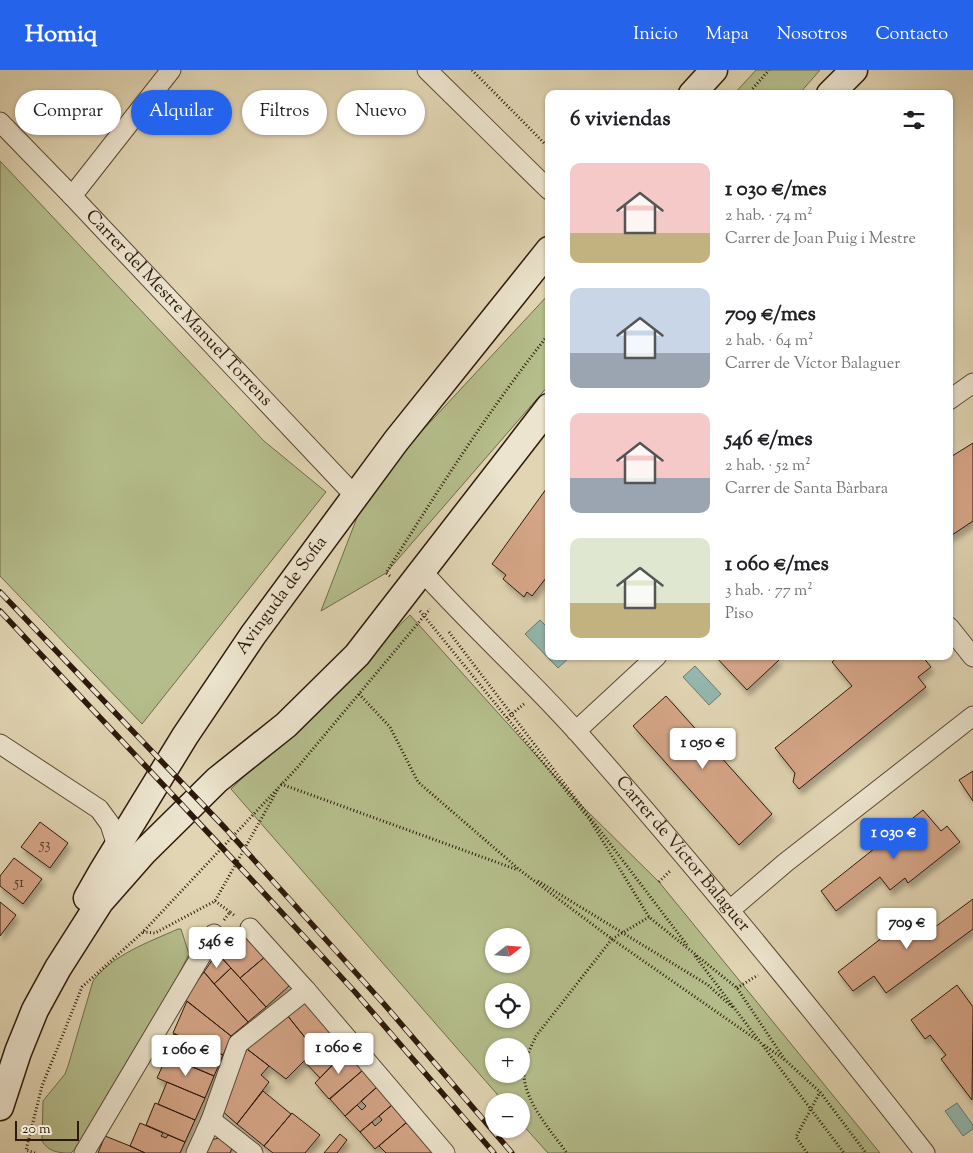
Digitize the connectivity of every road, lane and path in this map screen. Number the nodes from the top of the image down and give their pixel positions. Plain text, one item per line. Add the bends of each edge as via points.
1 (171, 70) edge
2 (427, 70) edge
3 (472, 70) edge
4 (714, 70) edge
5 (769, 70) edge
6 (854, 70) edge
7 (696, 90) edge
8 (752, 90) edge
9 (834, 90) edge
10 (0, 122) edge
11 (545, 144) edge
12 (545, 186) edge
13 (72, 196) junction
14 (545, 255) edge
15 (545, 339) edge
16 (973, 383) edge
17 (953, 397) edge
18 (545, 412) edge
19 (355, 496) junction
20 (422, 571) junction
21 (392, 579) dead end
22 (447, 629) dead end
23 (953, 632) edge
24 (973, 657) edge
25 (653, 660) edge
26 (359, 694) junction
27 (973, 716) edge
28 (576, 731) junction
29 (0, 744) edge
30 (281, 784) junction
31 (117, 846) junction
32 (521, 871) junction
33 (215, 901) junction
34 (730, 910) junction
35 (230, 912) dead end
36 (650, 917) junction
37 (250, 928) dead end
38 (143, 932) junction
39 (214, 934) dead end
40 (612, 940) junction
41 (58, 968) junction
42 (306, 990) junction
43 (738, 1012) junction
44 (784, 1060) junction
45 (820, 1092) junction
46 (0, 1107) edge
47 (211, 1120) junction
48 (35, 1153) edge
49 (84, 1153) edge
50 (196, 1153) edge
51 (252, 1153) edge
52 (445, 1153) edge
53 (567, 1153) edge
54 (807, 1153) edge
55 (844, 1153) edge
56 (866, 1153) edge
57 (925, 1153) edge

1 - 13 street
2 - 12 street
3 - 11 path
4 - 7 street
5 - 8 path
6 - 9 street
10 - 13 street, Carrer del Mestre Manuel Torrens
13 - 19 street, Carrer del Mestre Manuel Torrens
14 - 19 street, Avinguda de Sofia
15 - 21 path via 440,488 386,573
16 - 17 street
18 - 20 street, Avinguda de Sofia
19 - 31 street, Avinguda de Sofia via 238,658
20 - 28 street, Carrer de Víctor Balaguer
20 - 41 street, Avinguda de Sofia via 357,655 286,725 217,780 117,881
22 - 43 path
23 - 24 street
25 - 28 street
26 - 30 path
26 - 32 path via 390,727 418,782
26 - 36 path via 425,617 590,820
27 - 34 street
28 - 34 street, Carrer de Víctor Balaguer
29 - 31 street via 99,809 110,824
30 - 32 path
30 - 33 path
30 - 38 path
31 - 41 street, Avinguda de Sofia via 84,904
32 - 40 path
32 - 43 path via 708,985
33 - 35 path
33 - 38 path via 155,934
34 - 57 street, Carrer de Víctor Balaguer
36 - 40 path
36 - 44 path via 737,988
37 - 42 street
38 - 48 path via 82,986 42,1086 26,1150
39 - 49 street
40 - 44 path
40 - 53 path via 536,1036 524,1072 525,1088 536,1109
41 - 46 street, Avinguda de Sofia via 28,1026
42 - 47 street via 238,1044
42 - 52 street
43 - 55 path
44 - 45 path
45 - 54 path via 796,1137
45 - 56 path
47 - 50 street
47 - 51 street

